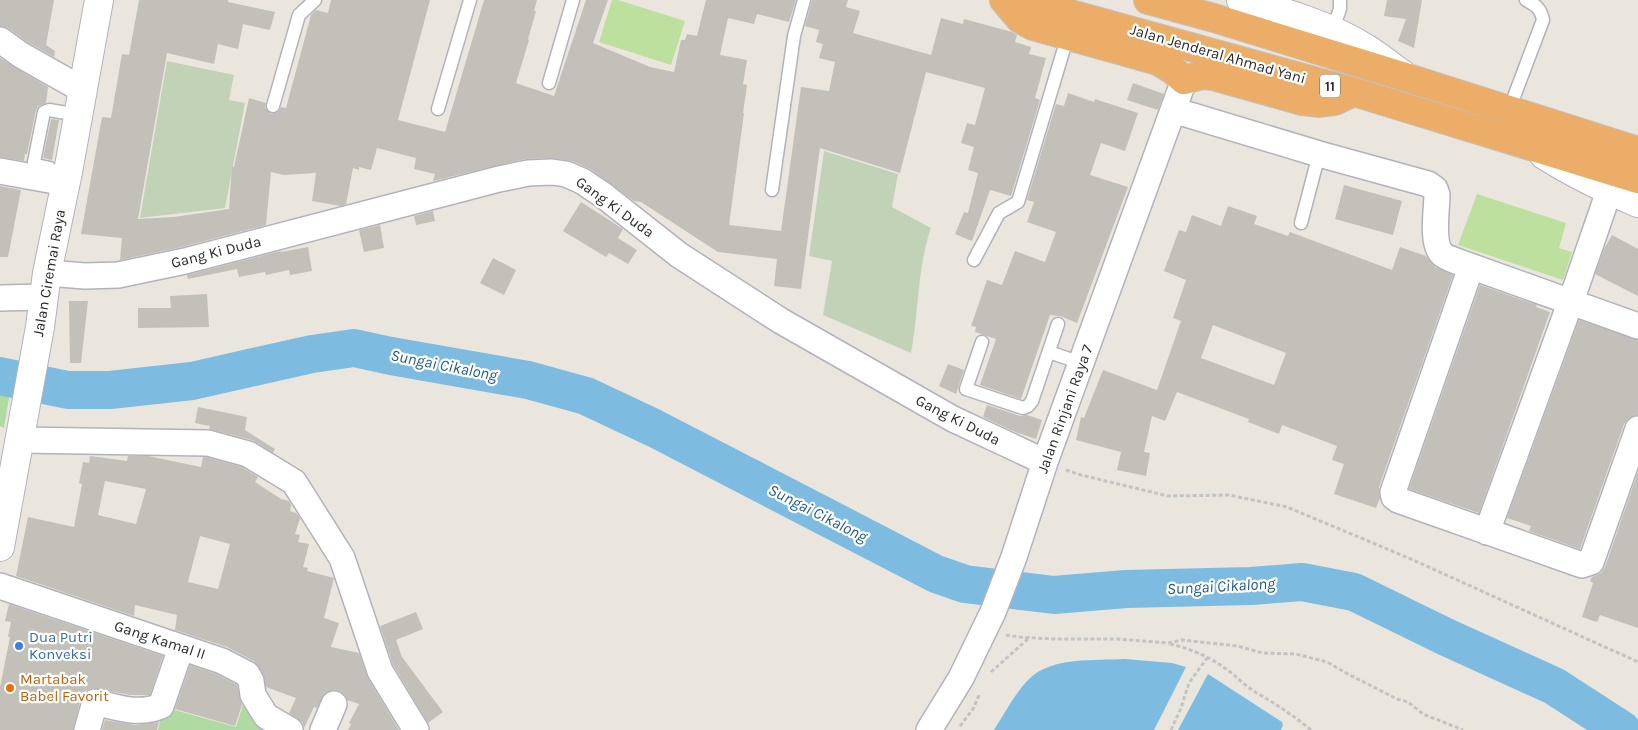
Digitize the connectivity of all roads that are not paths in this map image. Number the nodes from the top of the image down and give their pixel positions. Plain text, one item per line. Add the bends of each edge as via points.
1 (99, 0) edge
2 (315, 0) edge
3 (470, 0) edge
4 (573, 0) edge
5 (804, 0) edge
6 (1004, 0) edge
7 (1020, 0) edge
8 (1148, 0) edge
9 (1241, 0) edge
10 (1340, 0) edge
11 (1526, 0) edge
12 (1284, 6) edge
13 (1332, 31) junction
14 (0, 40) edge
15 (1063, 53) junction
16 (1405, 77) junction
17 (550, 83) dead end
18 (1354, 92) junction
19 (1179, 94) junction
20 (80, 102) junction
21 (274, 106) dead end
22 (438, 110) dead end
23 (1509, 110) junction
24 (1638, 140) edge
25 (1606, 142) junction
26 (1530, 146) junction
27 (1638, 151) edge
28 (1319, 154) junction
29 (0, 171) edge
30 (67, 178) junction
31 (1638, 179) edge
32 (772, 190) dead end
33 (1638, 202) edge
34 (1602, 208) junction
35 (1301, 223) dead end
36 (974, 260) dead end
37 (1471, 267) junction
38 (45, 285) junction
39 (0, 298) edge
40 (1570, 302) junction
41 (1058, 324) dead end
42 (1638, 326) edge
43 (982, 342) dead end
44 (1049, 352) junction
45 (1081, 363) junction
46 (1638, 429) edge
47 (20, 436) junction
48 (1045, 462) junction
49 (1487, 532) junction
50 (0, 547) edge
51 (0, 586) edge
52 (181, 648) junction
53 (334, 704) dead end
54 (87, 730) edge
55 (290, 730) edge
56 (324, 730) edge
57 (416, 730) edge
58 (929, 730) edge

1 - 20 street, Jalan Ciremai Raya
2 - 21 lane via 299,15
3 - 22 lane
4 - 17 lane
5 - 32 lane via 794,36
6 - 15 highway via 1020,19 1033,26
7 - 18 highway, Jalan Jenderal Ahmad Yani / 11
8 - 16 highway, Jalan Jenderal Ahmad Yani / 11
9 - 12 street
10 - 13 lane
11 - 23 lane via 1535,4 1543,20
12 - 13 street
13 - 16 street via 1366,48
14 - 20 street
15 - 19 highway via 1158,61 1174,70
15 - 36 lane via 1018,202 999,213
16 - 23 highway, Jalan Jenderal Ahmad Yani / 11
18 - 19 highway via 1320,103 1302,101 1202,75
18 - 26 highway, Jalan Jenderal Ahmad Yani / 11
19 - 28 street
19 - 45 street, Jalan Rinjani Raya 7
20 - 30 street, Jalan Ciremai Raya
23 - 25 highway, Jalan Jenderal Ahmad Yani / 11
24 - 25 street, Jalan Jenderal Ahmad Yani
25 - 27 highway, Jalan Jenderal Ahmad Yani / 11
26 - 31 highway, Jalan Jenderal Ahmad Yani / 11
26 - 34 street, Jalan Jenderal Ahmad Yani via 1567,170
28 - 35 lane
28 - 37 street via 1428,184 1435,189 1437,247 1442,254
29 - 30 street
30 - 38 street, Jalan Ciremai Raya
33 - 34 street, Jalan Jenderal Ahmad Yani
34 - 40 street
37 - 40 street
37 - 49 street via 1393,495 1398,500
38 - 39 street, Gang Ki Duda
38 - 47 street, Jalan Ciremai Raya
38 - 48 street, Gang Ki Duda via 185,261 499,179 528,173 566,174 603,195 679,255 780,321 952,420
40 - 42 street
40 - 49 street
41 - 44 lane
43 - 44 lane via 966,389 1023,408 1032,401
44 - 45 lane
45 - 48 street, Jalan Rinjani Raya 7
46 - 49 street via 1591,562 1582,565
47 - 50 street, Jalan Ciremai Raya
47 - 57 street via 208,443 248,454 294,482 342,558 380,671
48 - 58 street, Jalan Rinjani Raya 7 via 993,612 961,678
51 - 52 street, Gang Kamal II
52 - 54 street via 161,706 140,711 95,702
52 - 55 street, Gang Kamal II via 243,670 251,681 253,696 266,716
53 - 56 street

